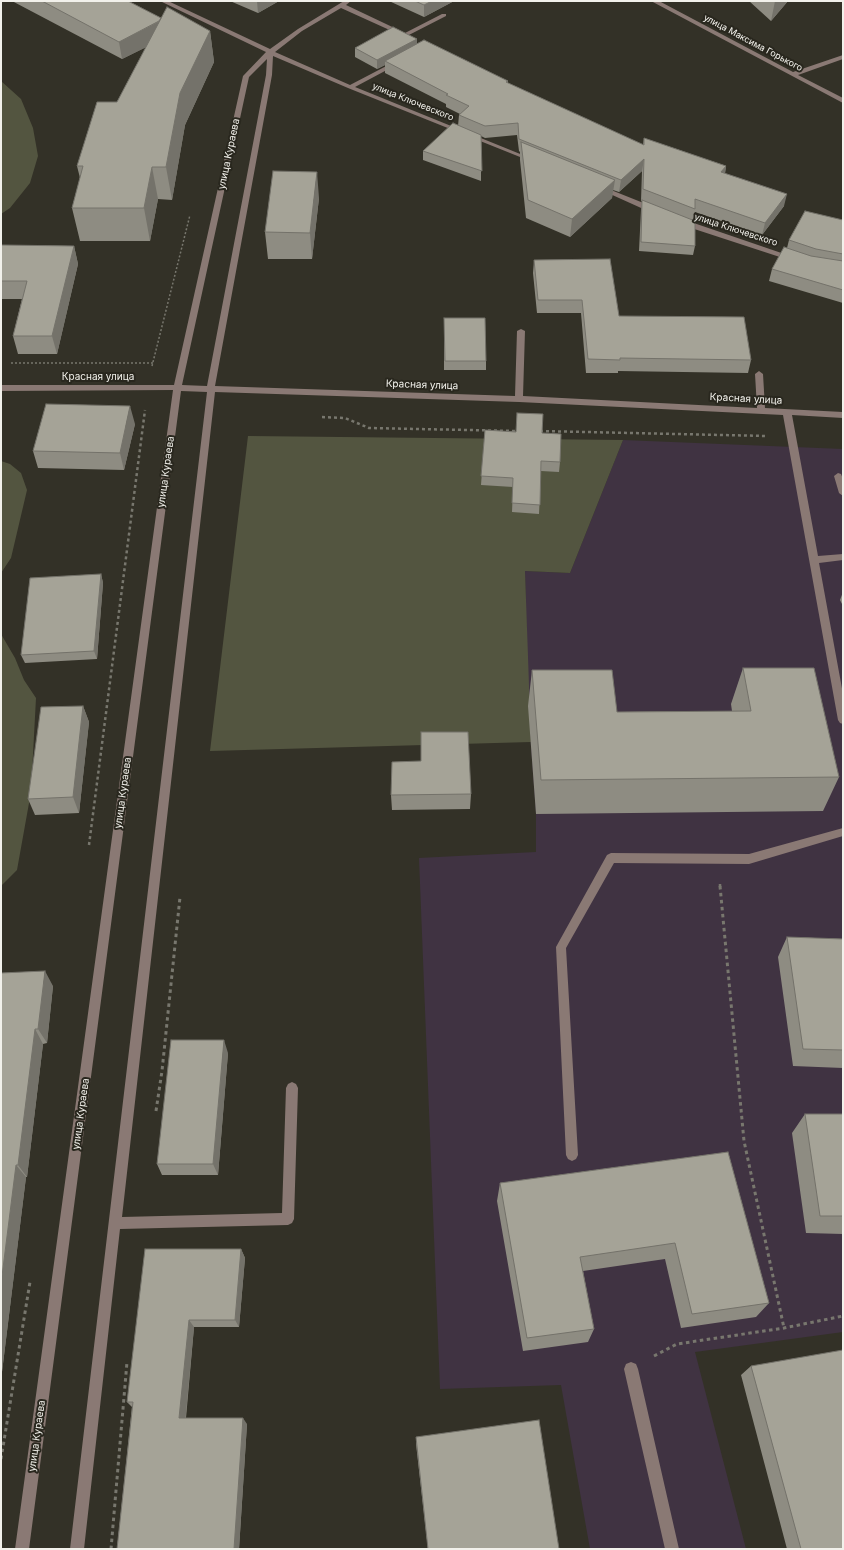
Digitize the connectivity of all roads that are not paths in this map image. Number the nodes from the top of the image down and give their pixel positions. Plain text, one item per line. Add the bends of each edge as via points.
1 (163, 1) edge
2 (348, 1) edge
3 (654, 1) edge
4 (341, 5) junction
5 (444, 16) dead end
6 (270, 52) junction
7 (843, 57) edge
8 (401, 60) edge
9 (793, 74) junction
10 (350, 86) junction
11 (843, 100) edge
12 (542, 164) edge
13 (594, 186) edge
14 (660, 213) edge
15 (674, 219) edge
16 (797, 260) edge
17 (521, 331) dead end
18 (759, 374) dead end
19 (1, 388) edge
20 (177, 388) junction
21 (211, 389) junction
22 (519, 399) junction
23 (761, 411) junction
24 (787, 412) junction
25 (843, 415) edge
26 (838, 476) dead end
27 (843, 493) edge
28 (843, 557) edge
29 (815, 560) junction
30 (843, 720) edge
31 (843, 832) edge
32 (292, 1088) dead end
33 (572, 1155) dead end
34 (115, 1224) junction
35 (631, 1368) road end
36 (22, 1549) edge
37 (77, 1549) edge
38 (672, 1549) edge

1 - 6 street, улица Ключевского
2 - 4 street, улица Кураева
3 - 9 street, улица Максима Горького
4 - 5 street via 405,35
4 - 6 street, улица Кураева
6 - 10 street, улица Ключевского
6 - 20 street, улица Кураева via 246,76
6 - 21 street via 269,75
7 - 9 street
8 - 10 street
9 - 11 street, улица Максима Горького
10 - 12 street, улица Ключевского
13 - 14 street
15 - 16 street, улица Ключевского
17 - 22 street
18 - 23 street
19 - 20 street, Красная улица
20 - 21 street, Красная улица
20 - 36 street, улица Кураева
21 - 22 street, Красная улица
21 - 34 street
22 - 23 street, Красная улица
23 - 24 street, Красная улица
24 - 25 street, Красная улица
24 - 29 street
26 - 27 street
28 - 29 street
29 - 30 street
31 - 33 street via 749,859 611,858 561,947
32 - 34 street via 288,1219
34 - 37 street
35 - 38 street

